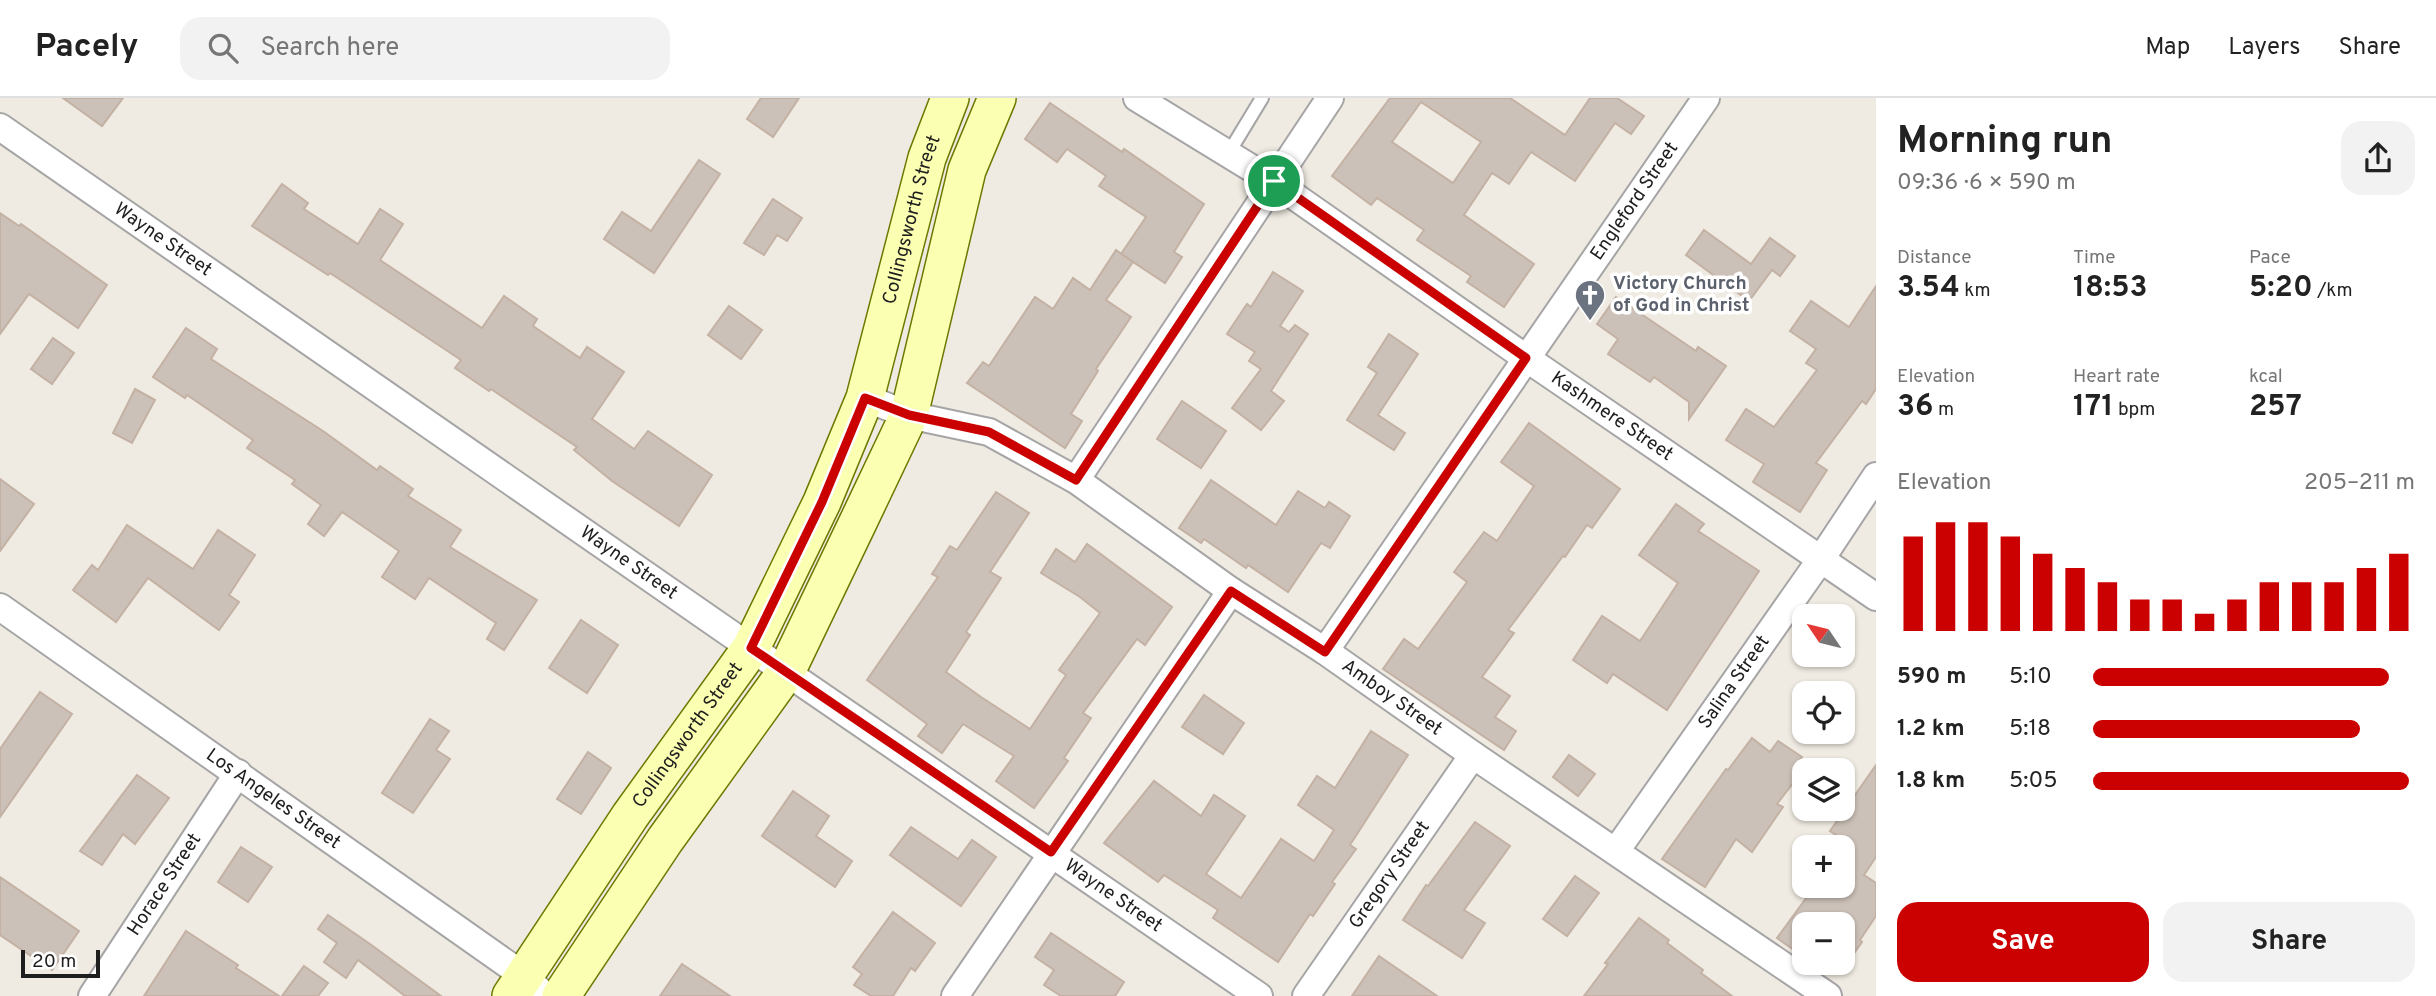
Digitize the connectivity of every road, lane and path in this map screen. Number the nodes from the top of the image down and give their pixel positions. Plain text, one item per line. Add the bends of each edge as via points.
1 (950, 98) edge
2 (997, 98) edge
3 (1137, 98) edge
4 (1262, 98) edge
5 (1330, 98) edge
6 (1706, 98) edge
7 (0, 127) edge
8 (1228, 154) junction
9 (1274, 181) junction
10 (1526, 358) junction
11 (865, 398) junction
12 (909, 415) junction
13 (1876, 476) edge
14 (1076, 480) junction
15 (1821, 559) junction
16 (1231, 591) junction
17 (1876, 597) edge
18 (0, 607) edge
19 (751, 648) junction
20 (1325, 652) junction
21 (786, 672) junction
22 (1472, 755) junction
23 (238, 773) junction
24 (1615, 851) junction
25 (1051, 852) junction
26 (526, 989) edge
27 (92, 996) edge
28 (561, 996) edge
29 (955, 996) edge
30 (1259, 996) edge
31 (1306, 996) edge
32 (1828, 996) edge

1 - 11 main road, Collingsworth Street via 927,158
2 - 12 main road, Collingsworth Street via 967,170
3 - 8 street, Kashmere Street
4 - 8 lane
5 - 9 street
6 - 10 street, Engleford Street
7 - 19 street, Wayne Street
8 - 9 street, Kashmere Street
9 - 10 street, Kashmere Street
9 - 14 street
10 - 15 street, Kashmere Street
10 - 20 street, Engleford Street
11 - 12 street, Amboy Street
11 - 19 main road, Collingsworth Street via 822,502
12 - 14 street, Amboy Street via 989,432
12 - 21 main road, Collingsworth Street
13 - 15 street, Salina Street
14 - 16 street, Amboy Street
15 - 17 street, Kashmere Street
15 - 24 street, Salina Street
16 - 20 street, Amboy Street
16 - 25 street
18 - 23 street, Los Angeles Street
19 - 21 street, Wayne Street
19 - 26 main road, Collingsworth Street via 630,816
20 - 22 street, Amboy Street
21 - 25 street, Wayne Street
21 - 28 main road, Collingsworth Street via 665,840
22 - 24 street, Amboy Street
22 - 31 street, Gregory Street
23 - 26 street, Los Angeles Street
23 - 27 street, Horace Street
24 - 32 street, Amboy Street
25 - 29 street
25 - 30 street, Wayne Street

